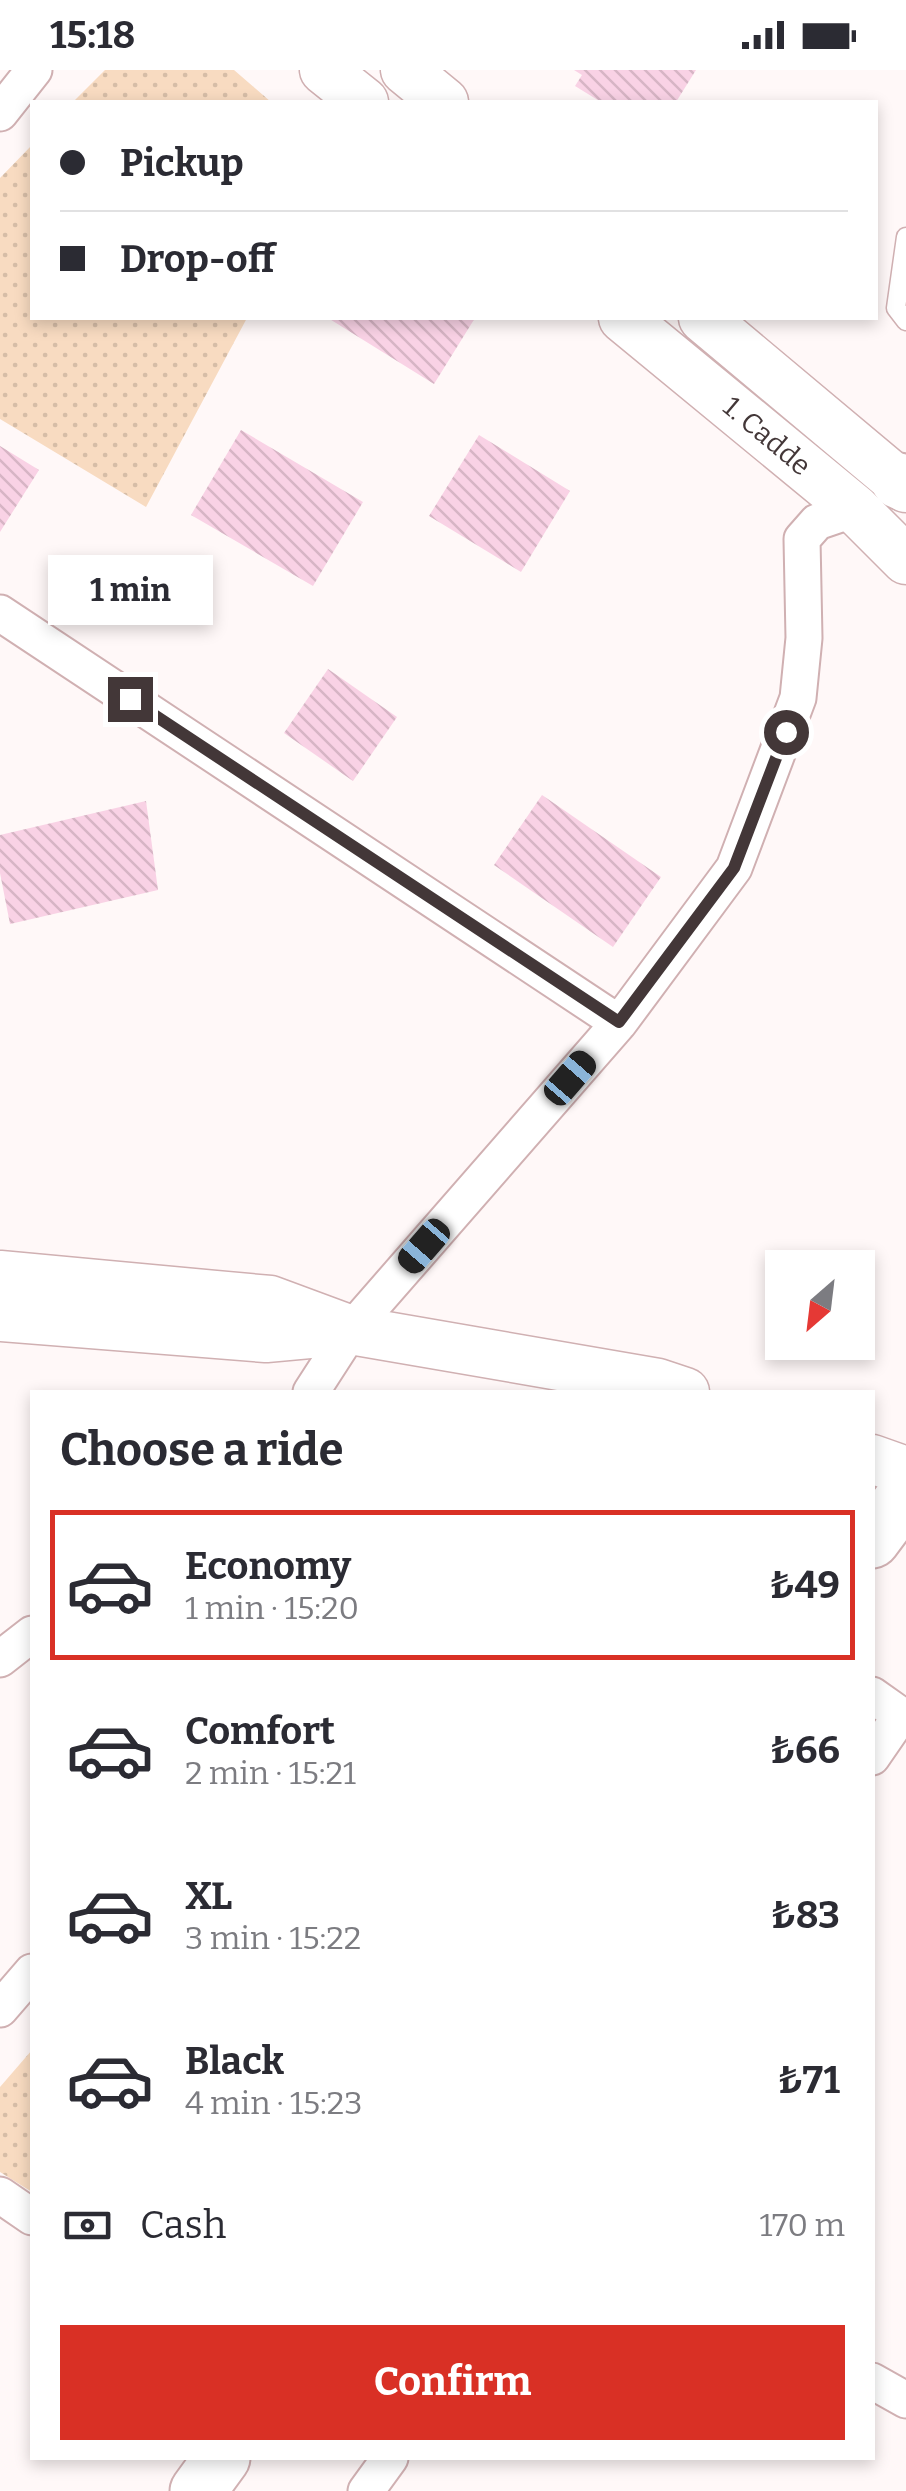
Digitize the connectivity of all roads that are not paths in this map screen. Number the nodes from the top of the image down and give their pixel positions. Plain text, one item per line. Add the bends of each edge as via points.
1 (34, 70) edge
2 (324, 70) edge
3 (405, 70) edge
4 (362, 100) edge
5 (442, 100) edge
6 (0, 112) edge
7 (906, 237) edge
8 (627, 320) edge
9 (704, 320) edge
10 (906, 322) edge
11 (889, 489) edge
12 (906, 560) edge
13 (0, 613) edge
14 (619, 1022) junction
15 (0, 1275) edge
16 (0, 1316) edge
17 (351, 1330) junction
18 (312, 1390) edge
19 (678, 1390) edge
20 (875, 1460) edge
21 (906, 1471) edge
22 (906, 1494) edge
23 (875, 1536) edge
24 (30, 1636) edge
25 (0, 1659) edge
26 (893, 1710) edge
27 (875, 1750) edge
28 (30, 1974) edge
29 (0, 2010) edge
30 (0, 2195) edge
31 (30, 2216) edge
32 (875, 2383) edge
33 (906, 2400) edge
34 (221, 2460) edge
35 (389, 2460) edge
36 (198, 2491) edge
37 (366, 2491) edge

1 - 6 street
2 - 4 street
3 - 5 street
7 - 10 lane via 896,308
8 - 11 street, 1. Cadde
9 - 11 street, 1. Cadde
11 - 12 street, 1. Cadde
11 - 14 street via 817,522 802,539 798,698 734,868
13 - 14 street
14 - 17 street
15 - 17 street via 270,1300
16 - 17 street via 266,1338
17 - 18 street
17 - 19 street
20 - 21 street
22 - 23 main road
24 - 25 street
26 - 27 street
28 - 29 street
30 - 31 street
32 - 33 street
34 - 36 main road
35 - 37 street

